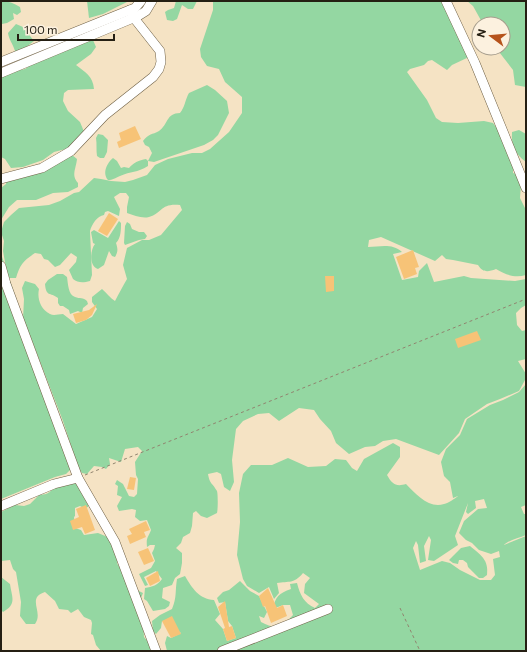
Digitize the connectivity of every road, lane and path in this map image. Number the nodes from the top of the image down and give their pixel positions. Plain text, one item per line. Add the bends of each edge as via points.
1 (141, 1) edge
2 (152, 1) edge
3 (446, 1) edge
4 (132, 14) junction
5 (1, 62) edge
6 (1, 73) edge
7 (1, 179) edge
8 (526, 188) edge
9 (1, 266) edge
10 (526, 299) edge
11 (78, 478) junction
12 (1, 506) edge
13 (400, 608) dead end
14 (328, 609) dead end
15 (156, 651) edge
16 (222, 651) edge
17 (420, 651) edge

1 - 4 street
2 - 4 street via 146,11
3 - 8 street via 475,63
4 - 5 street
4 - 6 street
4 - 7 street via 160,51 161,62 153,77 105,115 71,151 42,168
9 - 11 street
10 - 11 path
11 - 12 street via 54,484
11 - 15 street via 118,546
13 - 17 path
14 - 16 street

